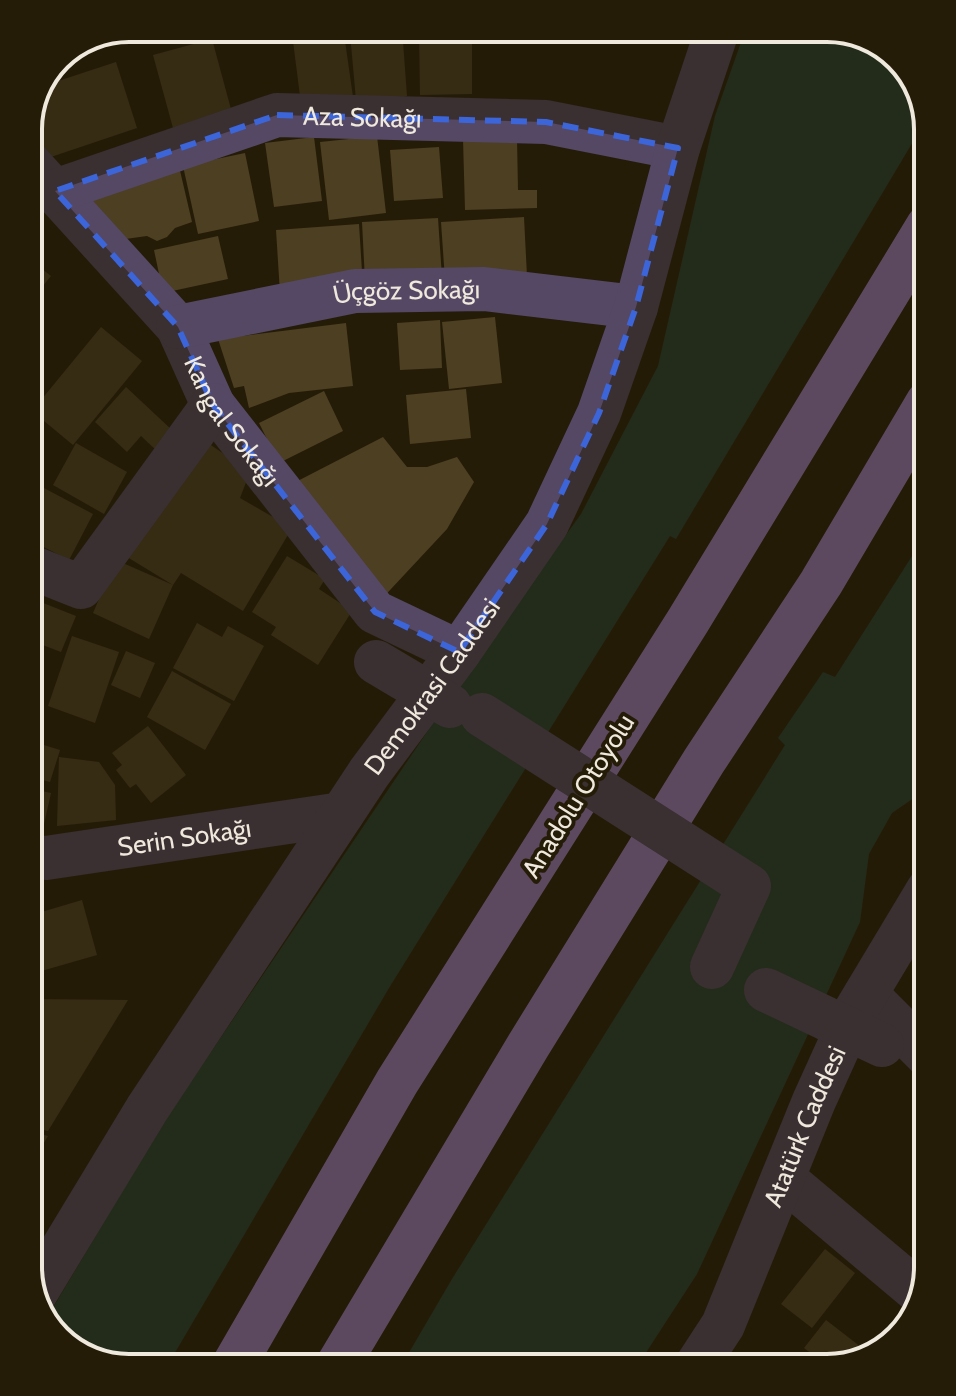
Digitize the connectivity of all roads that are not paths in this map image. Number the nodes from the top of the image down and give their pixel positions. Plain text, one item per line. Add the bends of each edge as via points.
1 (713, 42) edge
2 (678, 148) junction
3 (42, 176) edge
4 (914, 249) edge
5 (636, 307) junction
6 (178, 327) junction
7 (213, 405) junction
8 (914, 426) edge
9 (42, 572) edge
10 (459, 652) junction
11 (376, 662) dead end
12 (342, 814) junction
13 (42, 858) edge
14 (914, 918) edge
15 (712, 967) dead end
16 (766, 990) dead end
17 (866, 994) junction
18 (914, 1042) edge
19 (882, 1045) dead end
20 (783, 1178) junction
21 (43, 1280) edge
22 (912, 1286) edge
23 (240, 1354) edge
24 (344, 1354) edge
25 (704, 1354) edge

1 - 2 street, Demokrasi Caddesi
2 - 3 street, Aza Sokağı via 546,122 277,115
2 - 5 street, Demokrasi Caddesi
3 - 6 street, Kangal Sokağı
4 - 23 highway, Anadolu Otoyolu via 688,621 397,1082
5 - 6 street, Üçgöz Sokağı via 484,289 355,291
5 - 10 street, Demokrasi Caddesi via 599,413 547,524
6 - 7 street, Kangal Sokağı
7 - 9 street via 81,587
7 - 10 street, Kangal Sokağı via 375,612
8 - 24 highway via 821,583 528,1046
10 - 12 street, Demokrasi Caddesi
11 - 15 street, bridge via 463,715 482,715 749,886
12 - 13 street, Serin Sokağı
12 - 21 street, Demokrasi Caddesi via 147,1109
14 - 17 street, Atatürk Caddesi
16 - 19 street, bridge
17 - 18 street
17 - 20 street, Atatürk Caddesi
20 - 22 street
20 - 25 street, Atatürk Caddesi via 723,1325

